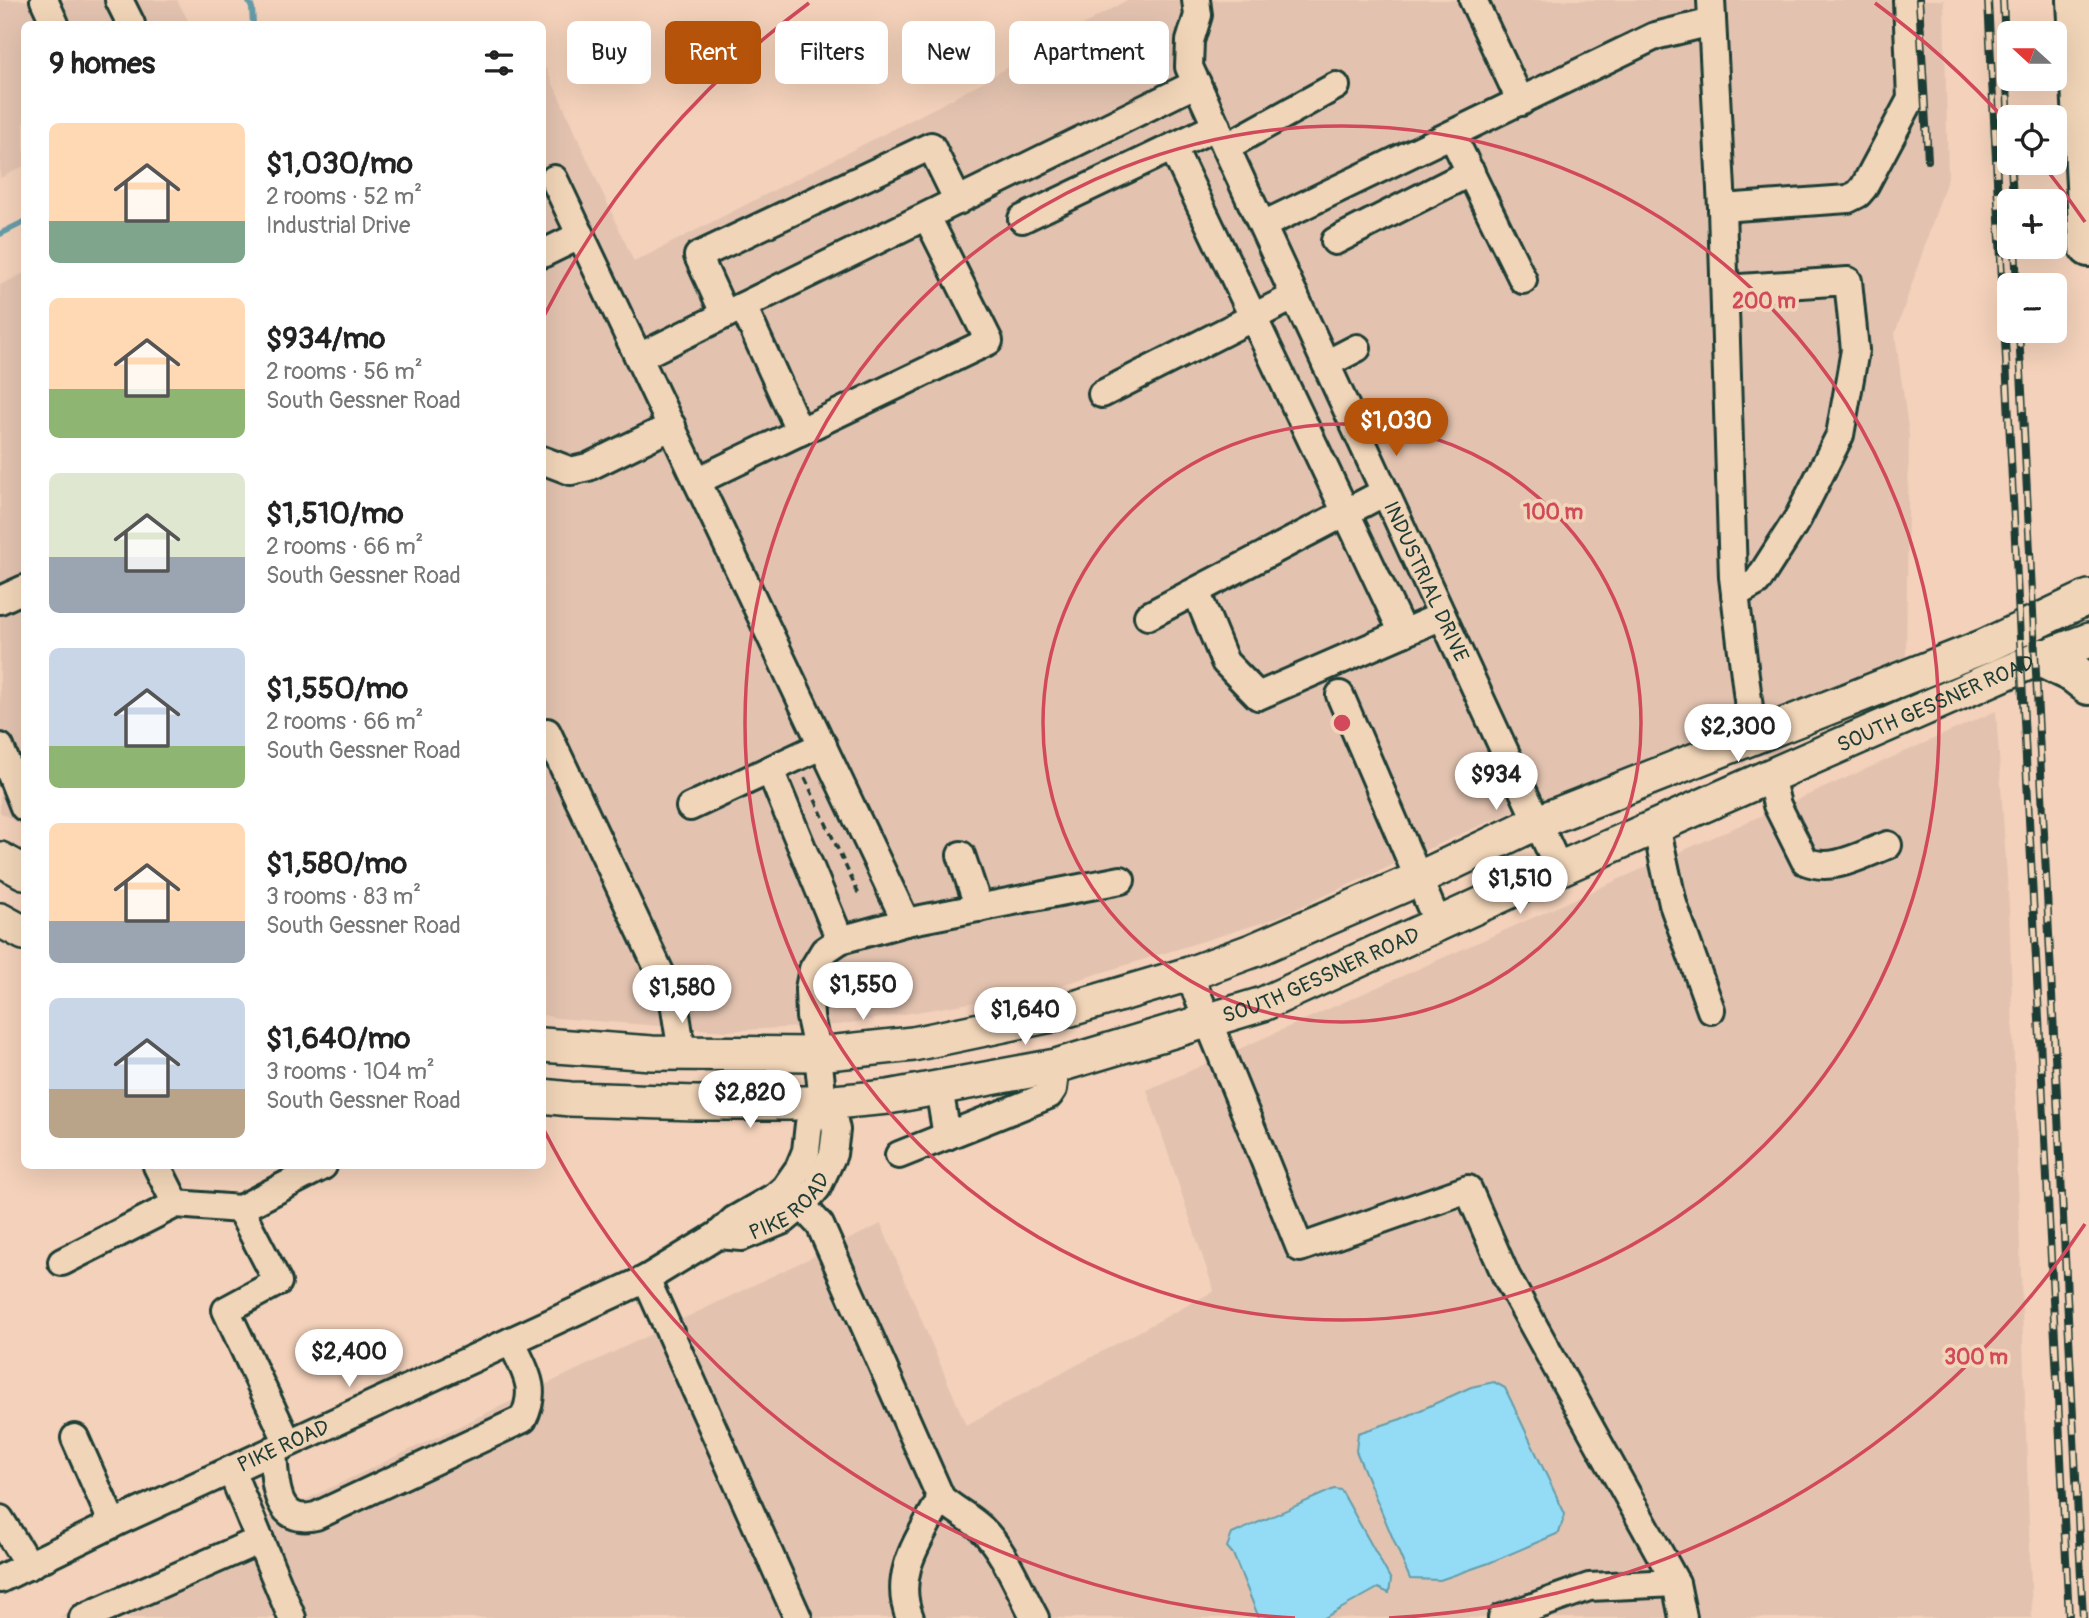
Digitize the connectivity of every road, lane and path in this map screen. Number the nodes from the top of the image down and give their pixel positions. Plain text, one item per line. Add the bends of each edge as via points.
1 (44, 0) edge
2 (119, 0) edge
3 (1196, 0) edge
4 (1474, 0) edge
5 (1907, 0) edge
6 (2077, 0) edge
7 (1712, 11) edge
8 (54, 21) edge
9 (130, 21) edge
10 (1193, 75) junction
11 (1336, 86) dead end
12 (1521, 102) junction
13 (1452, 135) junction
14 (1221, 136) junction
15 (1173, 148) junction
16 (1471, 172) junction
17 (554, 179) dead end
18 (958, 201) junction
19 (1722, 208) junction
20 (927, 217) junction
21 (1021, 219) dead end
22 (1263, 226) junction
23 (581, 235) junction
24 (1335, 241) dead end
25 (2089, 247) edge
26 (546, 252) edge
27 (1523, 280) dead end
28 (1725, 289) junction
29 (1295, 296) junction
30 (734, 311) junction
31 (1253, 317) junction
32 (1357, 348) dead end
33 (639, 357) junction
34 (1326, 364) junction
35 (1102, 394) dead end
36 (672, 426) junction
37 (800, 432) junction
38 (546, 462) edge
39 (697, 481) junction
40 (1385, 492) junction
41 (1346, 513) junction
42 (21, 590) edge
43 (1196, 591) junction
44 (1735, 594) junction
45 (2089, 597) edge
46 (0, 600) edge
47 (1442, 615) junction
48 (1148, 616) dead end
49 (1403, 633) junction
50 (2089, 640) edge
51 (2042, 659) junction
52 (2089, 685) edge
53 (1340, 695) dead end
54 (546, 734) edge
55 (1757, 736) junction
56 (823, 745) junction
57 (0, 747) edge
58 (796, 758) junction
59 (769, 770) junction
60 (1770, 776) junction
61 (1642, 782) junction
62 (21, 800) edge
63 (0, 805) edge
64 (690, 807) dead end
65 (21, 816) edge
66 (1538, 822) junction
67 (1656, 826) junction
68 (1888, 845) dead end
69 (961, 855) dead end
70 (0, 859) edge
71 (1559, 869) junction
72 (21, 870) edge
73 (1419, 878) junction
74 (1121, 880) dead end
75 (860, 897) dead end
76 (979, 908) junction
77 (0, 920) edge
78 (906, 922) junction
79 (1438, 924) junction
80 (21, 931) edge
81 (840, 940) junction
82 (1189, 974) junction
83 (1712, 1010) dead end
84 (1047, 1016) junction
85 (1206, 1022) junction
86 (546, 1045) edge
87 (682, 1053) junction
88 (818, 1054) junction
89 (1056, 1066) junction
90 (939, 1088) junction
91 (546, 1096) edge
92 (824, 1102) junction
93 (947, 1136) junction
94 (899, 1155) dead end
95 (158, 1169) edge
96 (317, 1169) edge
97 (794, 1196) junction
98 (176, 1204) junction
99 (240, 1209) junction
100 (62, 1262) dead end
101 (646, 1279) junction
102 (511, 1341) junction
103 (75, 1438) dead end
104 (281, 1447) junction
105 (231, 1470) junction
106 (941, 1498) junction
107 (0, 1519) edge
108 (113, 1524) junction
109 (260, 1540) junction
110 (29, 1566) junction
111 (0, 1580) edge
112 (1676, 1583) junction
113 (83, 1618) edge
114 (292, 1618) edge
115 (798, 1618) edge
116 (910, 1618) edge
117 (1035, 1618) edge
118 (1502, 1618) edge
119 (1683, 1618) edge

1 - 8 street
2 - 9 street
3 - 10 street
4 - 12 street
5 - 19 street via 1912,99 1858,194 1848,199
6 - 25 highway
7 - 12 street
7 - 19 street
10 - 14 street, INDUSTRIAL DRIVE
10 - 18 street
11 - 14 street
12 - 13 street
13 - 16 street
13 - 22 street
14 - 15 street
14 - 22 street, INDUSTRIAL DRIVE
15 - 21 street
15 - 31 street
16 - 24 street
16 - 27 street
17 - 23 street
18 - 20 street
18 - 30 street via 931,146 698,256
19 - 28 street
20 - 30 street
20 - 37 street via 989,341
22 - 29 street, INDUSTRIAL DRIVE
23 - 26 street
23 - 33 street
28 - 44 street
28 - 44 street via 1848,281 1855,350 1840,435 1798,518 1757,582
29 - 31 street
29 - 34 street, INDUSTRIAL DRIVE
30 - 33 street
30 - 37 street
31 - 35 street
31 - 41 street
32 - 34 street
33 - 36 street
34 - 40 street, INDUSTRIAL DRIVE
36 - 38 street via 588,467 571,471
36 - 39 street
37 - 39 street
39 - 56 street
40 - 41 street
40 - 47 street, INDUSTRIAL DRIVE
41 - 43 street
41 - 49 street
42 - 46 street
43 - 48 street
43 - 49 street via 1225,662 1258,696
44 - 55 street via 1749,708
45 - 55 main road, SOUTH GESSNER ROAD via 1985,646
47 - 49 street
47 - 66 street, INDUSTRIAL DRIVE
50 - 51 main road, SOUTH GESSNER ROAD
51 - 52 highway
51 - 60 main road, SOUTH GESSNER ROAD
53 - 73 street
54 - 87 street via 674,1002
55 - 60 main road
55 - 61 main road, SOUTH GESSNER ROAD
56 - 58 street
56 - 78 street
57 - 62 street
58 - 59 street
58 - 75 path
59 - 64 street
59 - 81 street
60 - 67 main road, SOUTH GESSNER ROAD
60 - 68 street via 1777,805 1805,861 1817,867 1832,865
61 - 66 main road, SOUTH GESSNER ROAD
61 - 67 main road
63 - 65 street
66 - 71 street, INDUSTRIAL DRIVE
66 - 73 main road, SOUTH GESSNER ROAD
67 - 71 main road, SOUTH GESSNER ROAD
67 - 83 street via 1673,904
69 - 76 street
70 - 72 main road
71 - 79 main road, SOUTH GESSNER ROAD
73 - 79 street
73 - 82 main road, SOUTH GESSNER ROAD
74 - 76 street
76 - 78 street
77 - 80 main road
78 - 81 street
79 - 85 main road, SOUTH GESSNER ROAD via 1263,1004
81 - 88 street, PIKE ROAD via 824,951 813,969 809,989
82 - 84 main road, SOUTH GESSNER ROAD
82 - 85 street
84 - 88 main road, SOUTH GESSNER ROAD via 913,1044
84 - 89 main road
85 - 89 main road, SOUTH GESSNER ROAD
85 - 112 street via 1300,1248 1468,1189 1506,1276
86 - 87 main road, SOUTH GESSNER ROAD
87 - 88 main road, SOUTH GESSNER ROAD
88 - 92 street, PIKE ROAD
89 - 90 main road, SOUTH GESSNER ROAD
89 - 93 street via 1049,1095
90 - 92 main road, SOUTH GESSNER ROAD
90 - 93 street
91 - 92 main road, SOUTH GESSNER ROAD via 696,1103
92 - 97 street, PIKE ROAD via 836,1130 833,1154 817,1188
93 - 94 street
95 - 98 street
96 - 99 street
97 - 101 street, PIKE ROAD via 783,1220 742,1237 718,1236
97 - 106 street via 820,1225
98 - 99 street
98 - 100 street
99 - 104 street via 278,1282 226,1310
101 - 102 street, PIKE ROAD
101 - 115 street
102 - 104 street, PIKE ROAD
102 - 104 street via 532,1395 523,1419 316,1516 303,1519 282,1505 277,1491
103 - 108 street
104 - 105 street, PIKE ROAD
105 - 108 street, PIKE ROAD
105 - 109 street
106 - 116 street via 906,1566
106 - 117 street via 983,1530
107 - 110 street
108 - 110 street, PIKE ROAD
109 - 113 street
109 - 114 street
110 - 111 street, PIKE ROAD
112 - 118 street via 1589,1587
112 - 119 street

